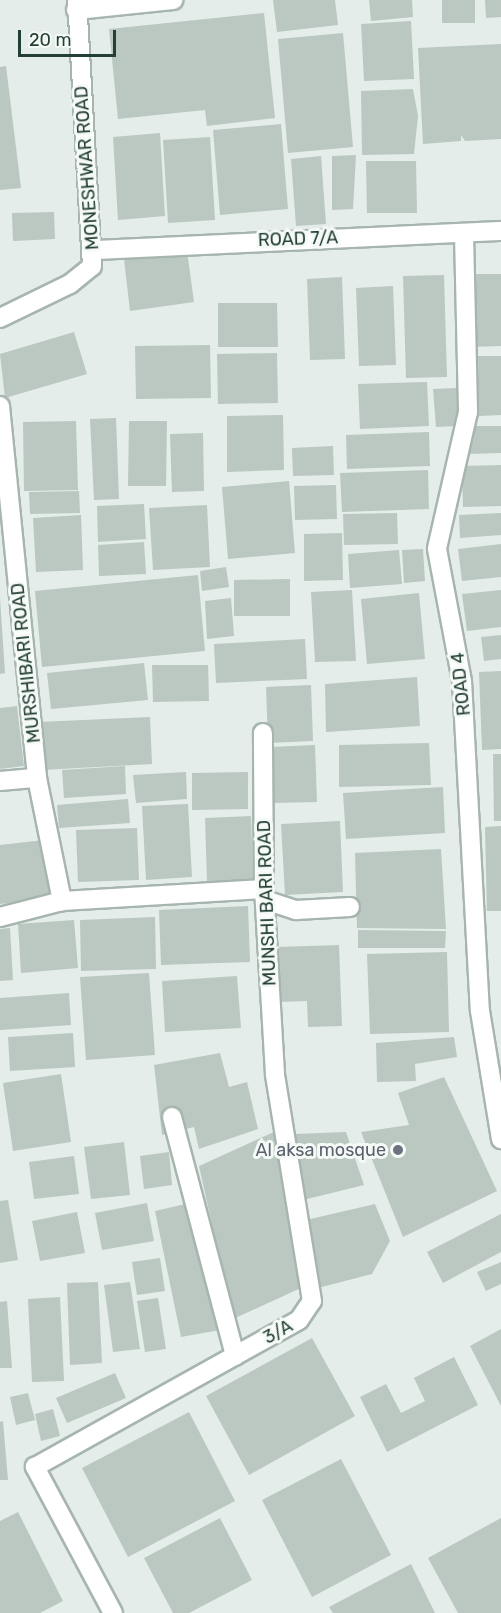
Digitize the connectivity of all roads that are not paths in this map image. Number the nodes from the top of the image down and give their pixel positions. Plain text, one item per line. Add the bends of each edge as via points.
1 (173, 0) edge
2 (76, 5) edge
3 (501, 231) edge
4 (464, 234) junction
5 (94, 250) junction
6 (0, 318) edge
7 (0, 406) edge
8 (263, 733) dead end
9 (37, 778) junction
10 (0, 781) edge
11 (264, 895) junction
12 (62, 900) junction
13 (350, 907) dead end
14 (0, 917) edge
15 (275, 1074) joint
16 (172, 1117) dead end
17 (501, 1139) edge
18 (235, 1356) junction
19 (113, 1613) edge

1 - 2 street
2 - 5 street, MONESHWAR ROAD
3 - 4 street, ROAD 7/A
4 - 5 street, ROAD 7/A
4 - 17 street, ROAD 4 via 468,412 437,549 462,681 480,1011
5 - 6 street, MONESHWAR ROAD via 92,266 70,284
7 - 9 street, MURSHIBARI ROAD
8 - 11 street, MUNSHI BARI ROAD
9 - 10 street
9 - 12 street, MURSHIBARI ROAD
11 - 12 street
11 - 13 street via 296,910
11 - 15 street, MUNSHI BARI ROAD
12 - 14 street
15 - 18 street, 3/A via 312,1301 299,1320
16 - 18 street
18 - 19 street, 3/A via 35,1467

